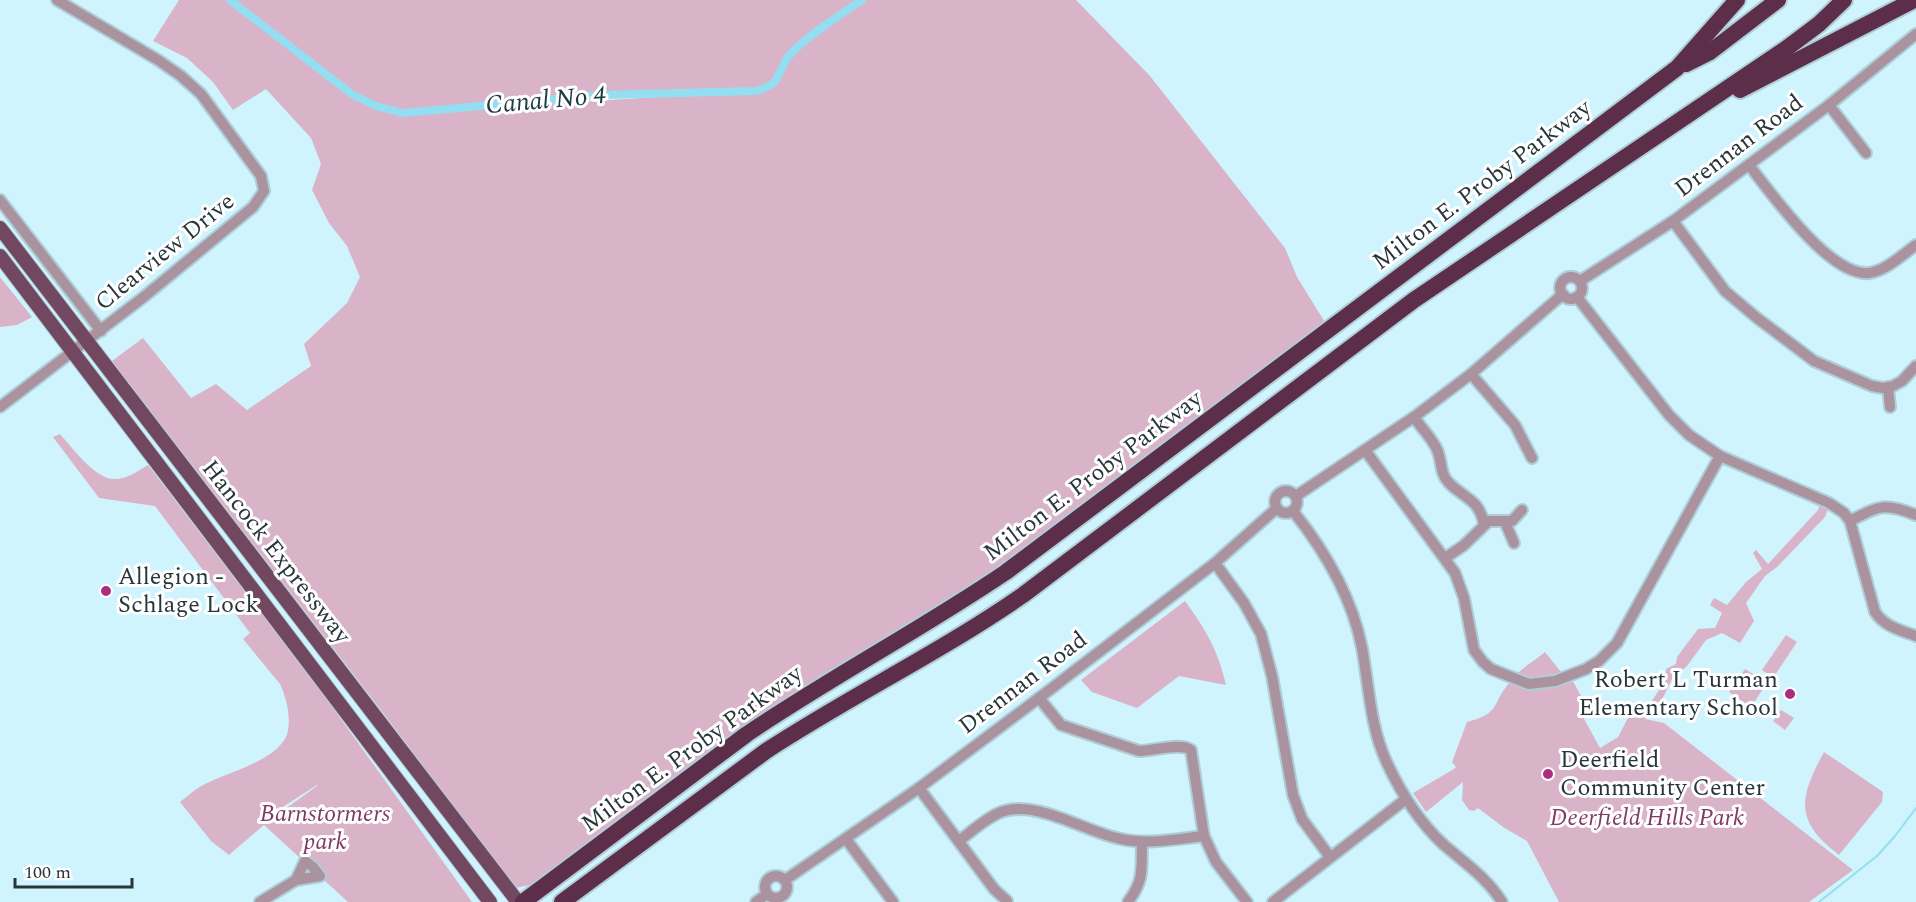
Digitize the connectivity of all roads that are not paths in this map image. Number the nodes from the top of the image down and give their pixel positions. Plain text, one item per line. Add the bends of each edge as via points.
1 (57, 0) edge
2 (1737, 0) edge
3 (1778, 0) edge
4 (1844, 0) edge
5 (1914, 0) edge
6 (1914, 41) edge
7 (1677, 68) junction
8 (1830, 105) junction
9 (1668, 128) junction
10 (1866, 153) dead end
11 (1749, 165) junction
12 (0, 200) edge
13 (1672, 221) junction
14 (0, 228) edge
15 (1916, 244) edge
16 (0, 256) edge
17 (1580, 281) junction
18 (1563, 294) junction
19 (1577, 297) junction
20 (101, 331) junction
21 (87, 342) junction
22 (73, 352) junction
23 (1916, 366) edge
24 (1471, 374) junction
25 (1888, 387) junction
26 (0, 407) edge
27 (1890, 407) dead end
28 (1414, 417) junction
29 (1365, 450) junction
30 (1720, 456) junction
31 (1532, 458) dead end
32 (1296, 496) junction
33 (1277, 508) junction
34 (1522, 510) dead end
35 (1293, 511) junction
36 (1916, 515) edge
37 (1850, 521) junction
38 (1505, 522) junction
39 (1484, 524) junction
40 (1514, 543) dead end
41 (1444, 558) junction
42 (1215, 563) junction
43 (1916, 636) edge
44 (1039, 698) junction
45 (1181, 734) dead end
46 (1181, 746) junction
47 (919, 788) junction
48 (1406, 799) junction
49 (1204, 836) junction
50 (846, 839) junction
51 (959, 841) junction
52 (1142, 842) junction
53 (1330, 857) junction
54 (296, 880) dead end
55 (785, 880) junction
56 (767, 894) junction
57 (786, 898) edge
58 (1007, 901) edge
59 (260, 902) edge
60 (490, 902) edge
61 (518, 902) edge
62 (523, 902) edge
63 (562, 902) edge
64 (756, 902) edge
65 (893, 902) edge
66 (1128, 902) edge
67 (1247, 902) edge
68 (1272, 902) edge
69 (1502, 902) edge

1 - 20 street, Clearview Drive via 181,76 201,94 258,170 264,185 253,207
2 - 7 highway
3 - 7 highway via 1710,52
4 - 9 highway via 1787,48
5 - 9 highway
6 - 8 street, Drennan Road
7 - 62 highway, Milton E. Proby Parkway via 1006,572 755,728
8 - 10 street
8 - 11 street, Drennan Road
9 - 63 highway, Milton E. Proby Parkway via 1414,300 1008,606 766,751
11 - 13 street, Drennan Road
11 - 15 street via 1799,229 1850,270 1877,271
12 - 20 street
13 - 17 street, Drennan Road
13 - 25 street via 1725,291 1757,318 1814,361 1872,386
14 - 21 main road, Hancock Expressway
16 - 22 main road, Hancock Expressway
17 - 18 street via 1570,277 1563,280
17 - 19 street via 1582,291
18 - 19 street
18 - 24 street
19 - 30 street via 1669,415 1689,435
20 - 21 street, Clearview Drive
21 - 22 street, Clearview Drive
21 - 61 main road, Hancock Expressway
22 - 26 street, Clearview Drive
22 - 60 main road, Hancock Expressway
23 - 25 street via 1902,381
24 - 28 street
24 - 31 street via 1515,424
25 - 27 street
28 - 29 street
28 - 39 street via 1438,450 1443,474 1450,484 1472,499
29 - 32 street
29 - 41 street
30 - 37 street via 1829,503
30 - 41 street via 1617,643 1599,662 1572,675 1529,684 1501,674 1483,662 1472,642 1460,584
32 - 33 street via 1290,491 1282,492 1276,497
32 - 35 street via 1298,502
33 - 35 street via 1282,512
33 - 42 street, Drennan Road
34 - 38 street via 1512,521
35 - 48 street via 1326,558 1352,614 1380,746
36 - 37 street via 1884,506
37 - 43 street via 1875,612 1891,627
38 - 39 street
38 - 40 street
39 - 41 street via 1463,546
42 - 44 street, Drennan Road
42 - 53 street via 1261,634 1295,802 1302,819
44 - 46 street via 1056,721 1068,728 1139,751
44 - 47 street, Drennan Road
45 - 46 street
46 - 49 street via 1191,750
47 - 50 street, Drennan Road
47 - 51 street
48 - 53 street
48 - 69 street via 1428,829 1484,879
49 - 52 street
49 - 67 street via 1216,862
50 - 55 street, Drennan Road
50 - 65 street
51 - 52 street via 990,818 1019,808 1118,839
51 - 58 street
52 - 66 street via 1142,877
53 - 68 street
54 - 59 street
55 - 56 street via 776,875 769,877 764,887
55 - 57 street
56 - 57 street
56 - 64 street

